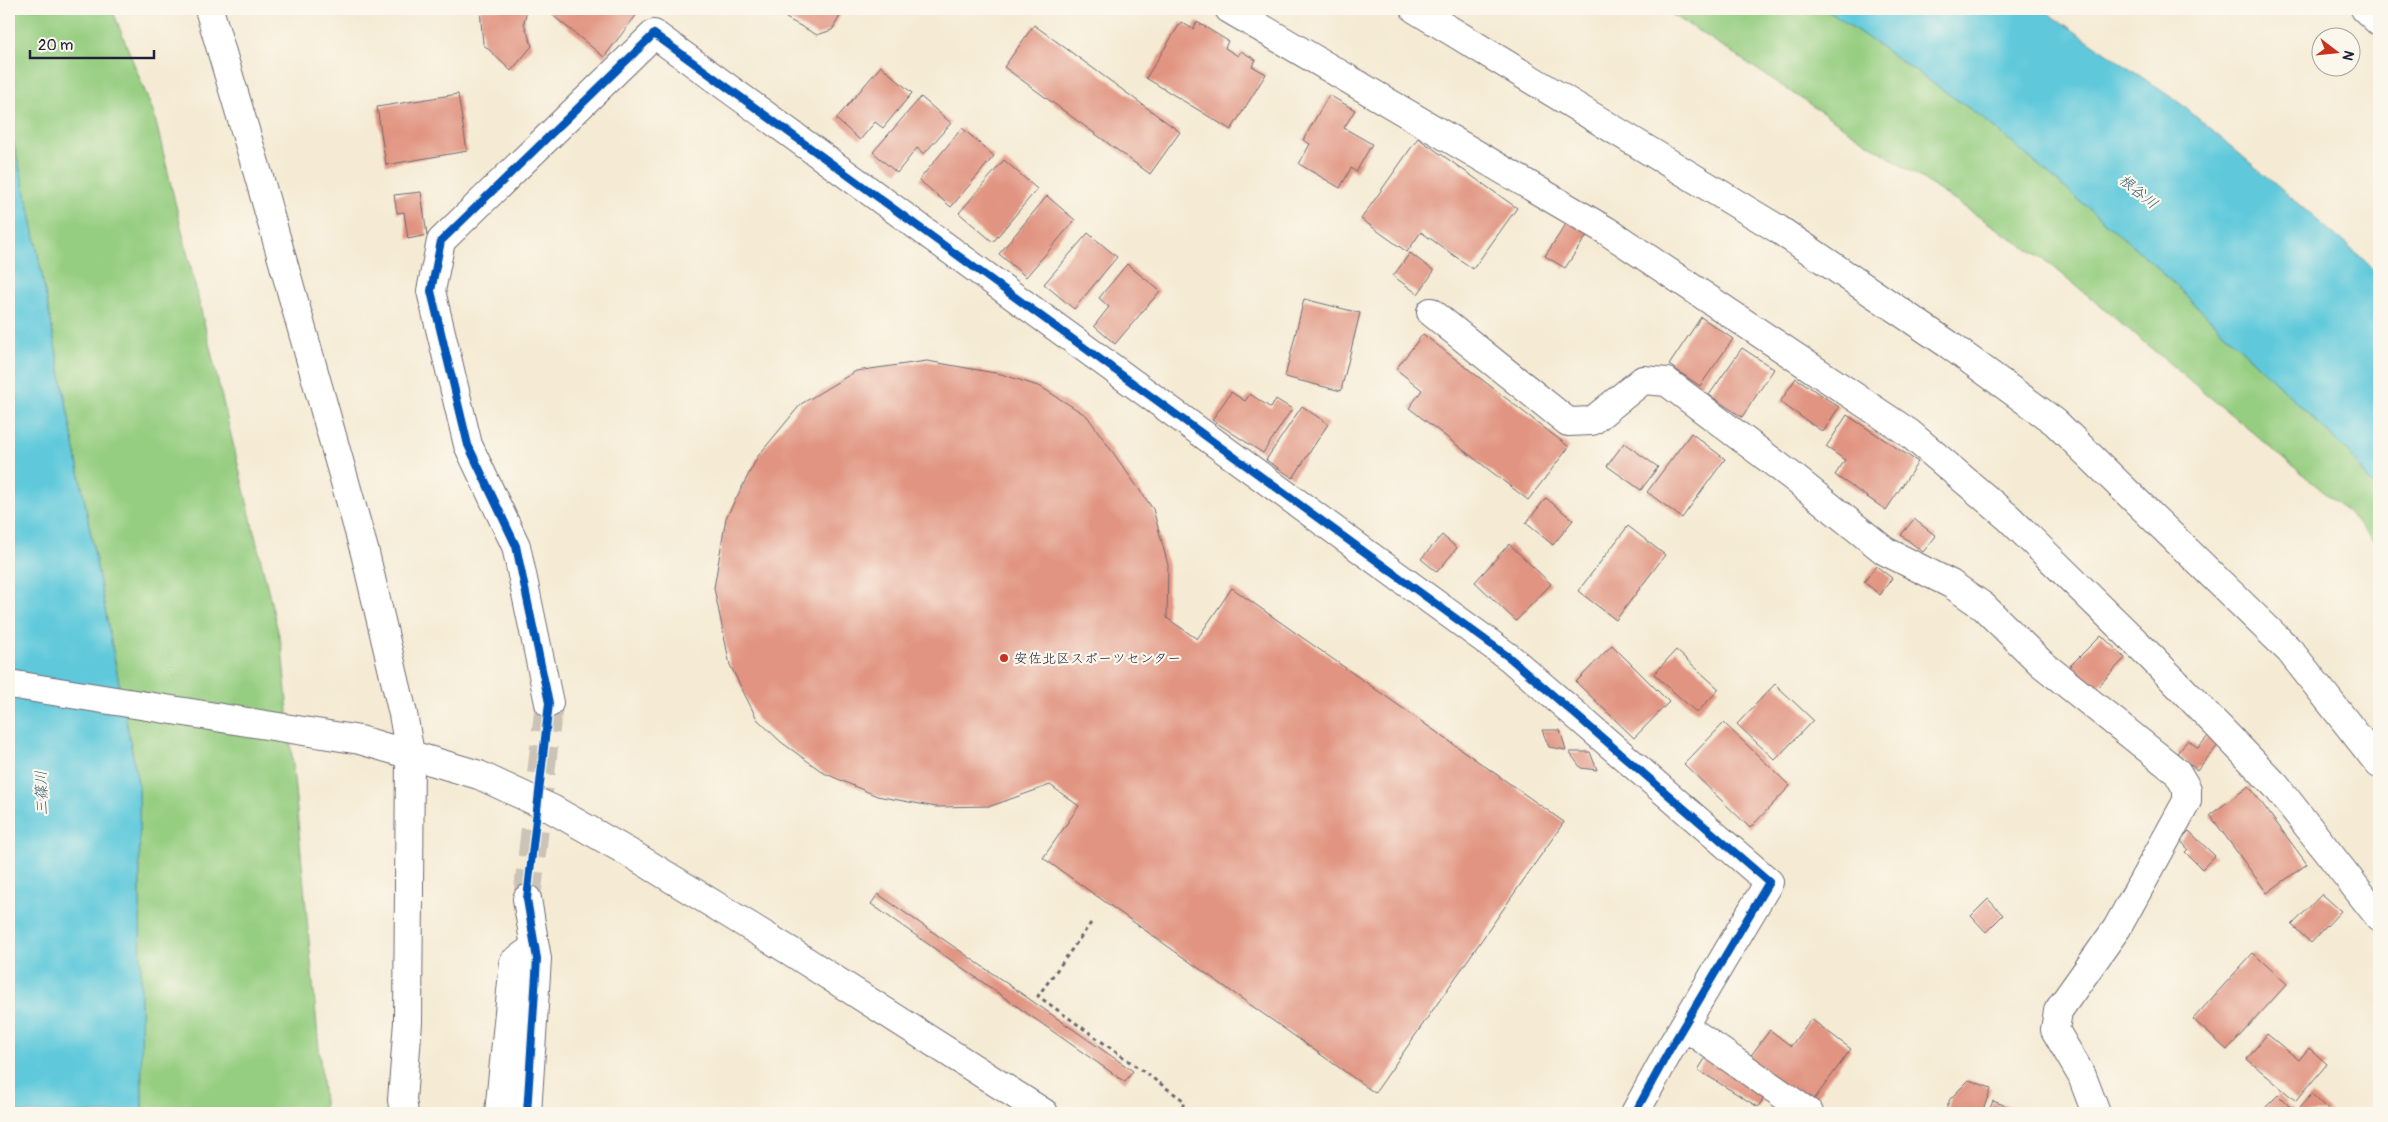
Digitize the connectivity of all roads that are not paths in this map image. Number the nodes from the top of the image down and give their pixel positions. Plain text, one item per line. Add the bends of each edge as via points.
1 (209, 9) edge
2 (1229, 9) edge
3 (1415, 9) edge
4 (2365, 9) edge
5 (2379, 22) edge
6 (1431, 312) dead end
7 (9, 684) edge
8 (548, 703) tunnel mouth
9 (410, 754) junction
10 (2379, 764) edge
11 (527, 899) tunnel mouth
12 (2379, 917) edge
13 (535, 947) junction
14 (1684, 1026) junction
15 (404, 1113) edge
16 (500, 1113) edge
17 (528, 1113) edge
18 (1044, 1113) edge
19 (1635, 1113) edge
20 (1809, 1113) edge
21 (2096, 1113) edge

1 - 9 street via 365,553
2 - 12 street via 1607,231 1909,434 2010,518 2152,657 2276,786
3 - 10 street via 1778,229 1948,344 2055,422 2290,651
4 - 5 street
6 - 21 street via 1568,422 1592,421 1643,380 1667,382 1885,551 1951,584 1983,606 2041,662 2177,772 2187,789 2187,801 2117,928 2058,1012 2055,1030 2082,1076
7 - 9 street via 360,740
8 - 14 street via 516,546 468,445 431,291 441,241 654,34 1510,658 1769,882
9 - 15 street
9 - 18 street via 479,775 552,809 790,950
11 - 13 street
13 - 16 street via 514,962
13 - 17 street via 537,959
14 - 19 street
14 - 20 street

